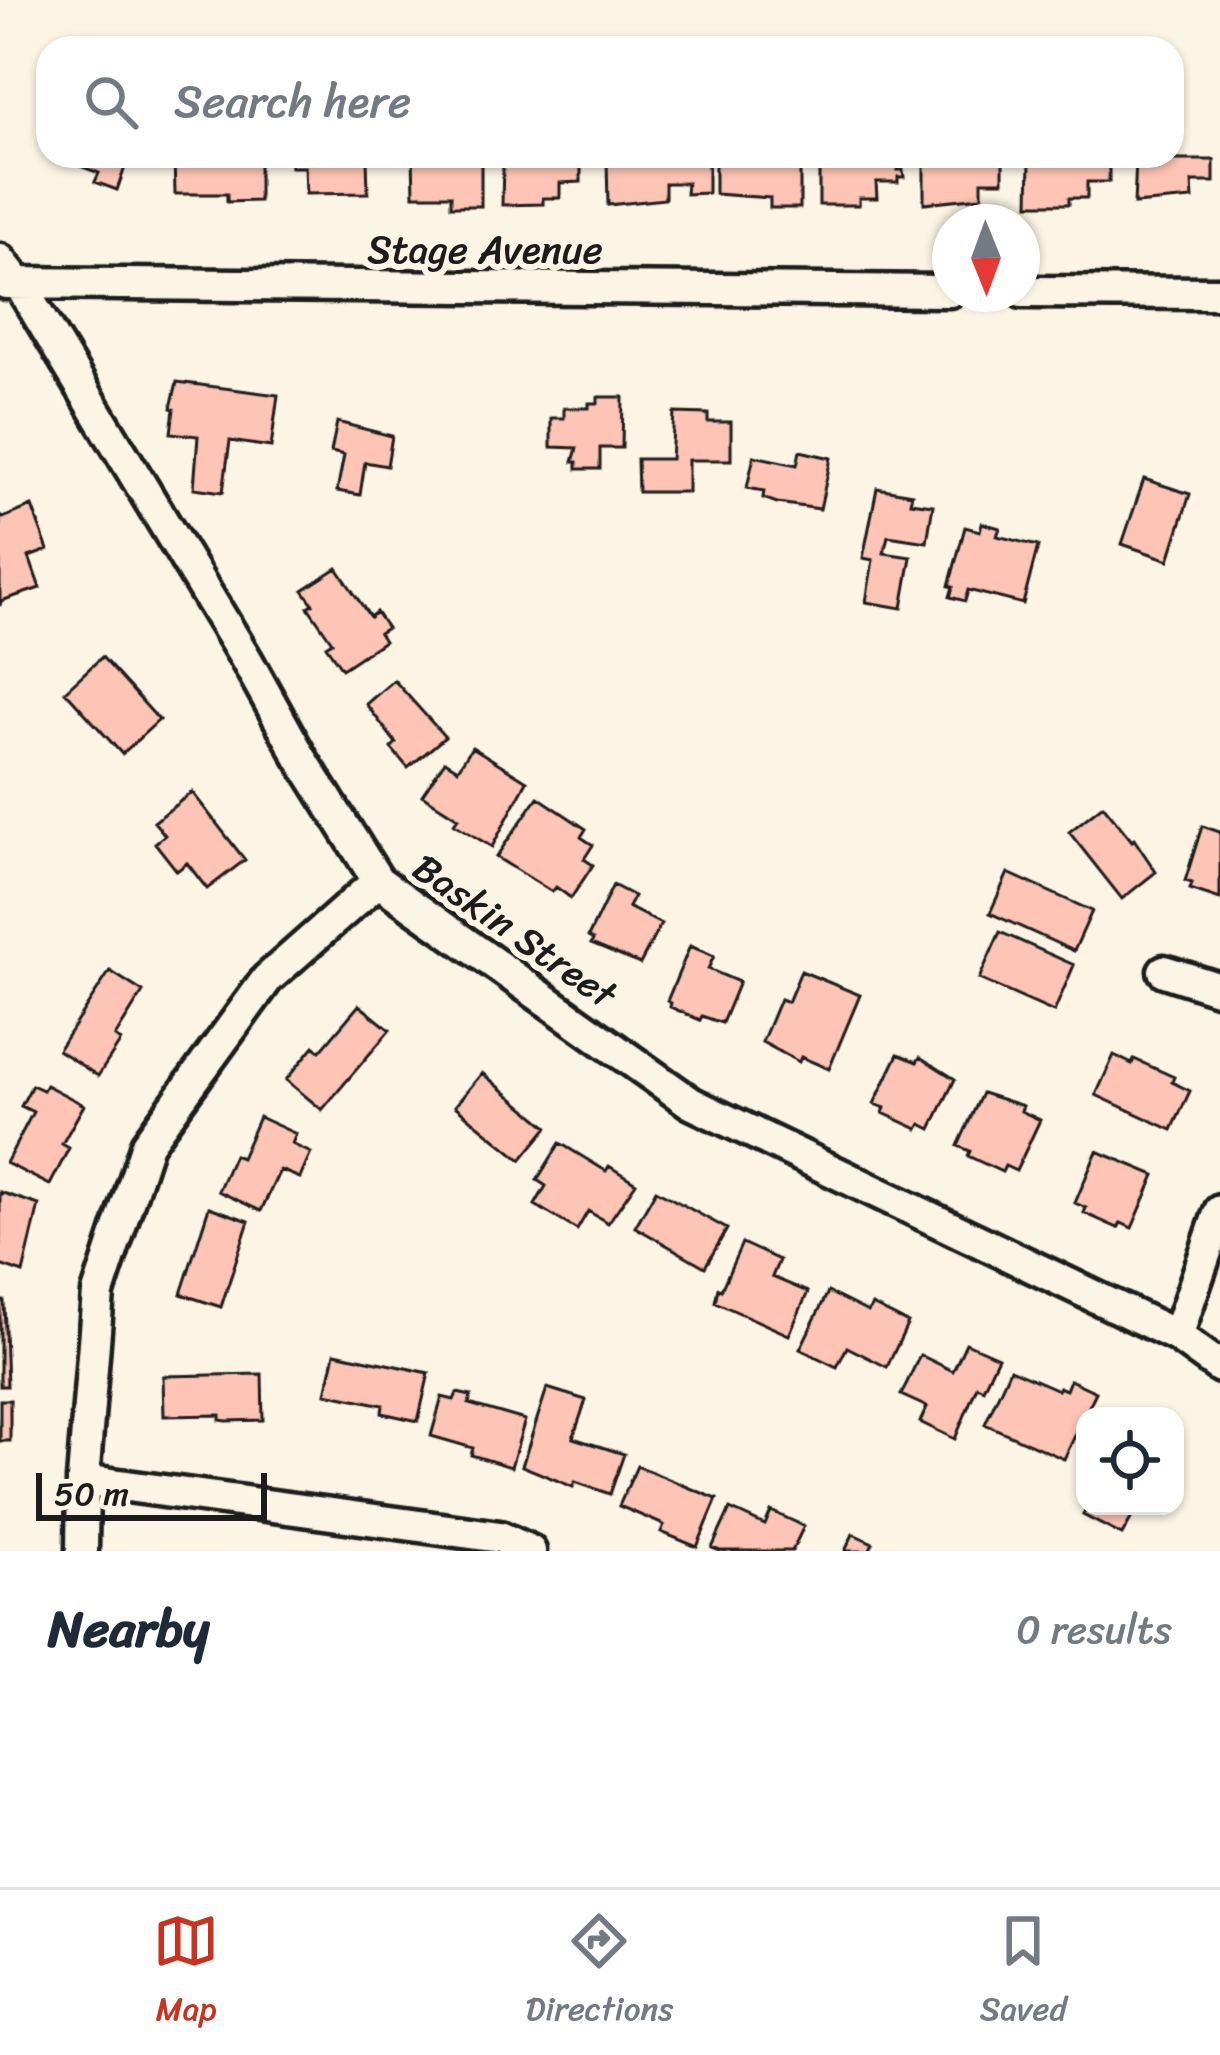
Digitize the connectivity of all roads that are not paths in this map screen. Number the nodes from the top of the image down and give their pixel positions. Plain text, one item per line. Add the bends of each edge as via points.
1 (0, 260) edge
2 (7, 291) edge
3 (932, 292) edge
4 (1040, 292) edge
5 (1220, 293) edge
6 (378, 881) junction
7 (1164, 971) dead end
8 (1220, 989) edge
9 (1220, 1210) edge
10 (1177, 1336) junction
11 (1220, 1367) edge
12 (83, 1480) junction
13 (82, 1551) edge
14 (530, 1551) edge

1 - 2 street, Baskin Street
2 - 3 street, Stage Avenue
2 - 6 street, Baskin Street
4 - 5 street
6 - 10 street, Baskin Street via 692,1103
6 - 12 street via 267,979 147,1144 98,1294
7 - 8 street
9 - 10 street
10 - 11 street, Baskin Street
12 - 13 street
12 - 14 street via 500,1538

